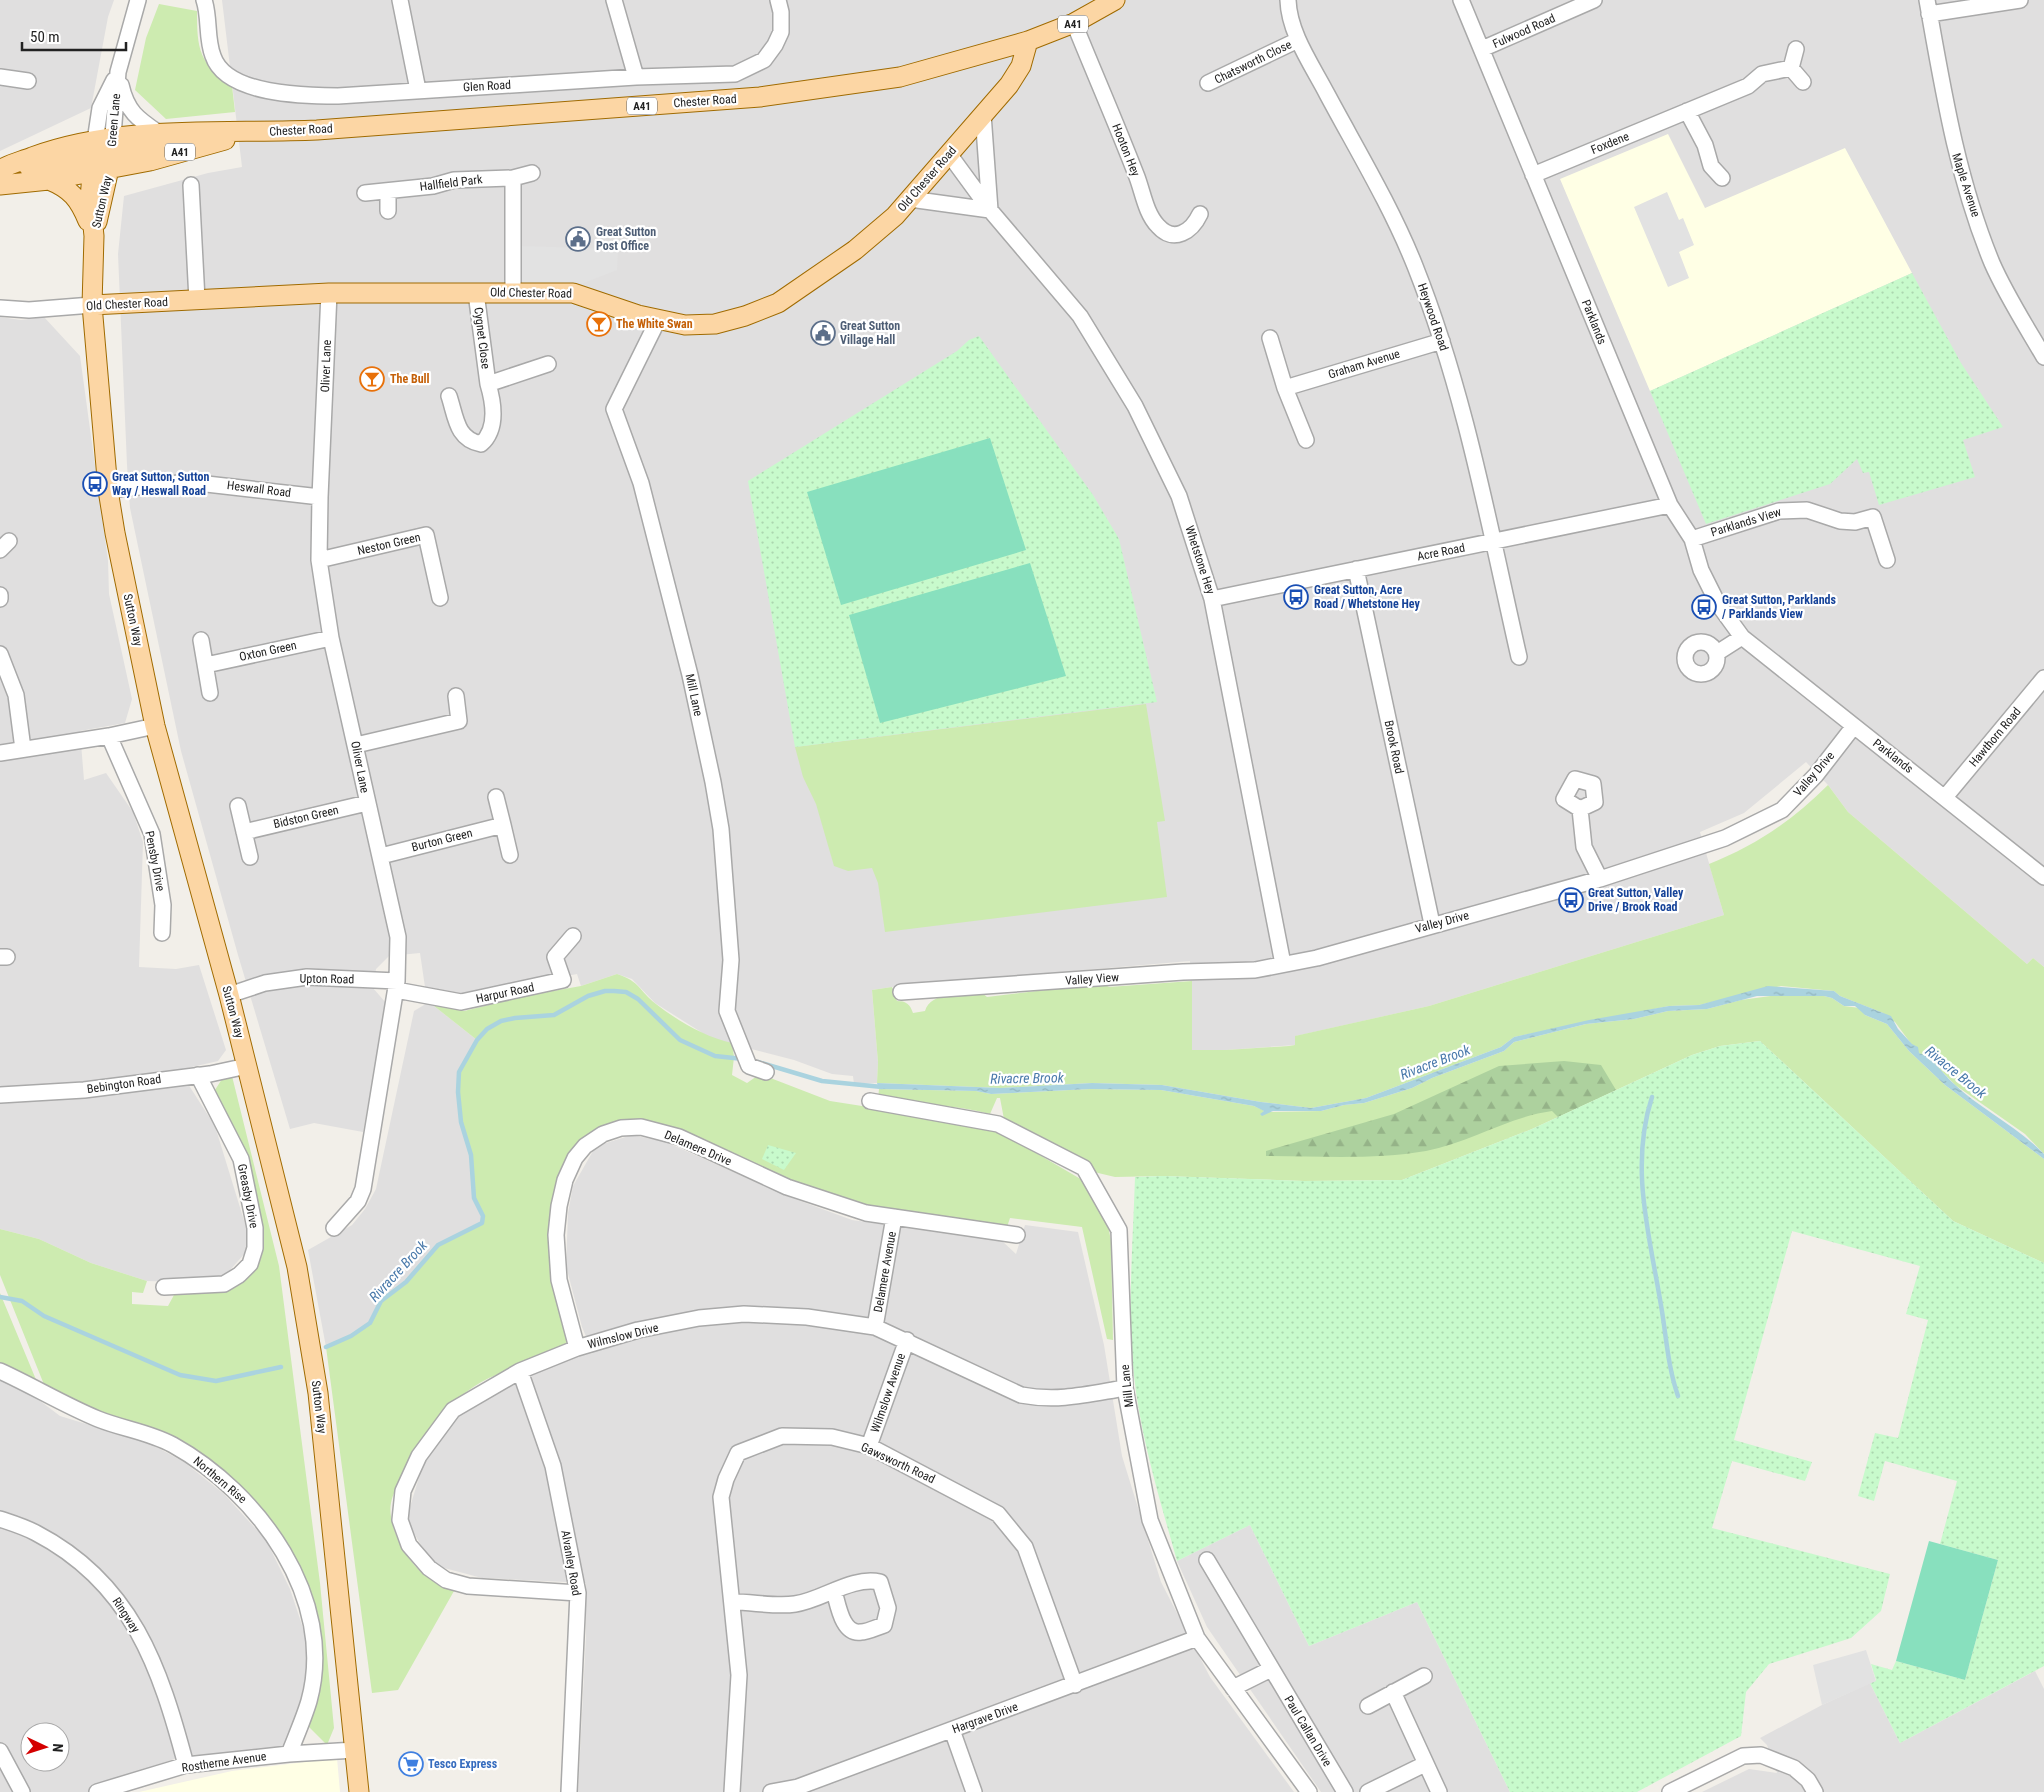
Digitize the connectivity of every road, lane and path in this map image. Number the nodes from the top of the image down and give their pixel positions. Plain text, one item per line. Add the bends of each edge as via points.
1 (138, 0) edge
2 (204, 0) edge
3 (400, 0) edge
4 (614, 0) edge
5 (778, 0) edge
6 (1115, 0) edge
7 (1288, 0) edge
8 (1462, 0) edge
9 (1594, 0) edge
10 (2020, 0) edge
11 (1928, 7) edge
12 (1074, 23) junction
13 (1298, 40) junction
14 (1028, 41) junction
15 (1482, 49) junction
16 (1796, 49) dead end
17 (1791, 68) junction
18 (118, 72) junction
19 (0, 77) edge
20 (636, 77) junction
21 (28, 81) dead end
22 (1803, 82) dead end
23 (1208, 83) dead end
24 (418, 90) junction
25 (1687, 111) junction
26 (983, 114) junction
27 (251, 133) junction
28 (160, 134) junction
29 (949, 154) junction
30 (102, 155) junction
31 (532, 173) dead end
32 (1, 174) edge
33 (1533, 175) junction
34 (513, 178) junction
35 (1722, 178) dead end
36 (49, 180) junction
37 (191, 185) dead end
38 (388, 191) junction
39 (365, 193) dead end
40 (910, 199) junction
41 (990, 210) junction
42 (388, 212) dead end
43 (1200, 214) dead end
44 (94, 236) junction
45 (476, 292) junction
46 (513, 292) junction
47 (329, 294) junction
48 (196, 300) junction
49 (92, 305) junction
50 (0, 308) edge
51 (658, 320) junction
52 (1270, 338) dead end
53 (1442, 340) junction
54 (2044, 357) edge
55 (548, 364) dead end
56 (488, 384) junction
57 (1285, 388) junction
58 (449, 396) dead end
59 (1306, 440) dead end
60 (108, 490) junction
61 (320, 497) junction
62 (1670, 505) junction
63 (1692, 539) junction
64 (1492, 542) junction
65 (319, 560) junction
66 (1887, 560) dead end
67 (1356, 569) junction
68 (0, 596) edge
69 (440, 598) dead end
70 (0, 600) edge
71 (1212, 600) junction
72 (1742, 637) junction
73 (331, 638) junction
74 (201, 640) dead end
75 (1717, 653) dead end
76 (0, 654) edge
77 (1519, 657) dead end
78 (206, 665) junction
79 (2042, 685) edge
80 (210, 692) dead end
81 (456, 696) dead end
82 (155, 726) junction
83 (1854, 726) junction
84 (109, 736) junction
85 (356, 745) junction
86 (23, 749) junction
87 (0, 753) edge
88 (1946, 796) junction
89 (496, 797) dead end
90 (367, 803) junction
91 (238, 806) dead end
92 (1580, 809) dead end
93 (503, 825) junction
94 (244, 832) junction
95 (510, 855) dead end
96 (381, 856) junction
97 (250, 857) dead end
98 (2044, 877) edge
99 (1600, 879) junction
100 (1432, 924) junction
101 (162, 933) dead end
102 (573, 936) dead end
103 (1283, 964) junction
104 (396, 986) junction
105 (901, 992) dead end
106 (229, 995) junction
107 (248, 1066) junction
108 (766, 1072) dead end
109 (198, 1075) junction
110 (0, 1095) edge
111 (870, 1101) dead end
112 (894, 1217) junction
113 (334, 1228) dead end
114 (1017, 1235) dead end
115 (164, 1287) dead end
116 (875, 1327) junction
117 (907, 1340) junction
118 (577, 1348) junction
119 (0, 1371) edge
120 (520, 1371) junction
121 (1125, 1388) junction
122 (869, 1446) junction
123 (0, 1519) edge
124 (1207, 1560) dead end
125 (834, 1591) dead end
126 (578, 1593) junction
127 (733, 1602) junction
128 (1197, 1638) junction
129 (1271, 1669) junction
130 (1424, 1676) dead end
131 (1075, 1685) junction
132 (1234, 1688) junction
133 (1393, 1692) junction
134 (1368, 1706) dead end
135 (952, 1730) junction
136 (355, 1750) junction
137 (0, 1751) edge
138 (289, 1754) junction
139 (1425, 1764) junction
140 (186, 1765) junction
141 (822, 1785) edge
142 (22, 1792) edge
143 (97, 1792) edge
144 (359, 1792) edge
145 (570, 1792) edge
146 (732, 1792) edge
147 (771, 1792) edge
148 (974, 1792) edge
149 (1309, 1792) edge
150 (1345, 1792) edge
151 (1368, 1792) edge
152 (1439, 1792) edge
153 (1670, 1792) edge
154 (1815, 1792) edge

1 - 18 street, Green Lane
2 - 24 street, Glen Road via 213,58 237,81 302,96
3 - 24 street
4 - 20 street
5 - 20 street, Glen Road via 781,32 764,60 735,74
6 - 12 main road, Chester Road / A41
7 - 13 street, Heywood Road
8 - 15 street, Parklands
9 - 15 street, Fulwood Road
10 - 11 street
11 - 54 street, Maple Avenue via 1948,123 1959,166 1993,264
12 - 14 main road, Chester Road / A41
12 - 43 street, Hooton Hey via 1158,227 1170,234 1186,233
13 - 23 street, Chatsworth Close
13 - 53 street, Heywood Road via 1382,197 1414,264
14 - 26 main road, Old Chester Road via 1021,66
14 - 27 main road, Chester Road / A41 via 900,77 760,97
15 - 33 street, Parklands
16 - 17 street
17 - 22 street
17 - 25 street, Foxdene via 1762,74 1748,86
18 - 28 street, Green Lane via 128,109
18 - 30 street, Green Lane via 100,108
19 - 21 street
20 - 24 street, Glen Road
25 - 33 street, Foxdene
25 - 35 street via 1705,145 1711,166
26 - 29 main road, Old Chester Road
26 - 41 street
27 - 28 main road, Chester Road / A41
27 - 30 main road, Chester Road / A41 via 150,161
28 - 30 main road, Chester Road / A41
29 - 40 main road, Old Chester Road
29 - 41 street, Whetstone Hey
30 - 32 main road, Chester Road / A41 via 57,148
30 - 36 main road, Chester Road / A41
30 - 44 main road, Sutton Way via 90,198
31 - 34 street, Hallfield Park
32 - 36 main road, Chester Road / A41
33 - 62 street, Parklands
34 - 38 street, Hallfield Park via 454,180
34 - 46 street
36 - 44 main road, Sutton Way via 61,185 80,202
37 - 48 street
38 - 39 street, Hallfield Park
38 - 42 street
40 - 41 street
40 - 51 main road, Old Chester Road via 855,250 778,303 715,324 685,325
41 - 71 street, Whetstone Hey via 1080,316 1135,406 1179,496
44 - 49 main road, Sutton Way
45 - 46 main road, Old Chester Road
45 - 47 main road, Old Chester Road
45 - 56 street, Cygnet Close
46 - 51 main road, Old Chester Road via 573,293
47 - 48 main road, Old Chester Road
47 - 61 street, Oliver Lane
48 - 49 main road, Old Chester Road
49 - 50 street, Old Chester Road via 30,310
49 - 60 main road, Sutton Way
51 - 108 street, Mill Lane via 614,409 641,483 690,675 713,782 721,829 731,960 727,1012 749,1066
52 - 57 street
53 - 57 street, Graham Avenue
53 - 64 street, Heywood Road via 1472,445
55 - 56 street, Cygnet Close
56 - 58 street, Cygnet Close via 493,401 492,429 481,444 470,442 462,434
57 - 59 street
60 - 61 street, Heswall Road via 189,482
60 - 82 main road, Sutton Way
61 - 65 street, Oliver Lane
62 - 63 street, Parklands
62 - 64 street, Acre Road
63 - 66 street, Parklands View via 1779,511 1807,510 1840,521 1855,522 1873,517
63 - 72 street, Parklands via 1701,570 1718,604
64 - 67 street, Acre Road
64 - 77 street, Heywood Road
65 - 69 street, Neston Green via 426,535
65 - 73 street, Oliver Lane
67 - 71 street, Acre Road
67 - 100 street, Brook Road
68 - 70 street
71 - 103 street, Whetstone Hey
72 - 75 street
72 - 83 street, Parklands
73 - 78 street, Oxton Green
73 - 85 street, Oliver Lane
74 - 78 street
76 - 86 street via 16,695
78 - 80 street
79 - 88 street, Hawthorn Road
81 - 85 street via 459,721
82 - 84 street
82 - 106 main road, Sutton Way
83 - 88 street, Parklands
83 - 99 street, Valley Drive via 1816,775 1782,810 1724,838
84 - 86 street
84 - 101 street, Pensby Drive via 152,834 163,904
85 - 90 street, Oliver Lane
86 - 87 street
88 - 98 street, Parklands
89 - 93 street
90 - 94 street, Bidston Green
90 - 96 street, Oliver Lane
91 - 94 street
92 - 99 street via 1584,847
93 - 95 street
93 - 96 street, Burton Green
94 - 97 street
96 - 104 street, Oliver Lane via 398,937
99 - 100 street, Valley Drive
100 - 103 street, Valley Drive via 1317,958
102 - 104 street, Harpur Road via 554,957 563,980 461,1002
103 - 105 street, Valley View via 1255,970
104 - 106 street, Upton Road via 307,977 265,983
104 - 113 street, Oliver Lane via 363,1189 358,1201
106 - 107 main road, Sutton Way
107 - 109 street, Bebington Road
107 - 136 main road, Sutton Way via 297,1267 318,1393
109 - 110 street, Bebington Road via 84,1090
109 - 115 street, Greasby Drive via 241,1159 255,1228 255,1248 250,1264 224,1284
111 - 121 street, Mill Lane via 998,1124 1084,1168 1119,1230
112 - 114 street, Delamere Drive
112 - 116 street, Delamere Avenue
112 - 118 street, Delamere Drive via 866,1213 813,1196 678,1137 641,1127 621,1128 603,1134 585,1146 575,1158 565,1180 559,1206 556,1236 559,1280
116 - 117 street, Wilmslow Drive
116 - 118 street, Wilmslow Drive via 807,1316 744,1314 699,1318 638,1330
117 - 121 street, Wilmslow Drive via 1022,1395 1061,1398
117 - 122 street, Wilmslow Avenue
118 - 120 street, Wilmslow Drive
119 - 138 street, Northern Rise via 65,1405 171,1444 234,1489 266,1524 301,1591 309,1614 314,1653 310,1700
120 - 126 street, Alvanley Road via 553,1466
120 - 126 street, Wilmslow Drive via 453,1410 419,1456 403,1491 400,1520 409,1545 429,1568 446,1580 468,1586
121 - 128 street, Mill Lane via 1150,1520
122 - 127 street, Gawsworth Road via 832,1437 782,1436 738,1453 721,1497
122 - 131 street, Gawsworth Road via 979,1502 998,1514 1010,1527 1024,1547
123 - 140 street, Ringway via 35,1532 67,1552 94,1574 120,1602 137,1629 168,1698
124 - 129 street, Paul Callan Drive
125 - 127 street via 795,1604
126 - 145 street, Alvanley Road
127 - 146 street, Gawsworth Road via 739,1675
128 - 131 street, Hargrave Drive
128 - 132 street, Mill Lane
129 - 132 street
129 - 150 street, Paul Callan Drive
130 - 133 street
131 - 135 street, Hargrave Drive
132 - 149 street, Mill Lane
133 - 134 street
133 - 139 street
135 - 141 street, Hargrave Drive
135 - 148 street
136 - 138 street, Rostherne Avenue
136 - 144 main road, Sutton Way
137 - 142 street
138 - 140 street, Rostherne Avenue
139 - 151 street
139 - 152 street
140 - 143 street, Rostherne Avenue
141 - 147 street, Hargrave Drive
153 - 154 street via 1743,1756 1761,1755 1794,1768 1808,1780

